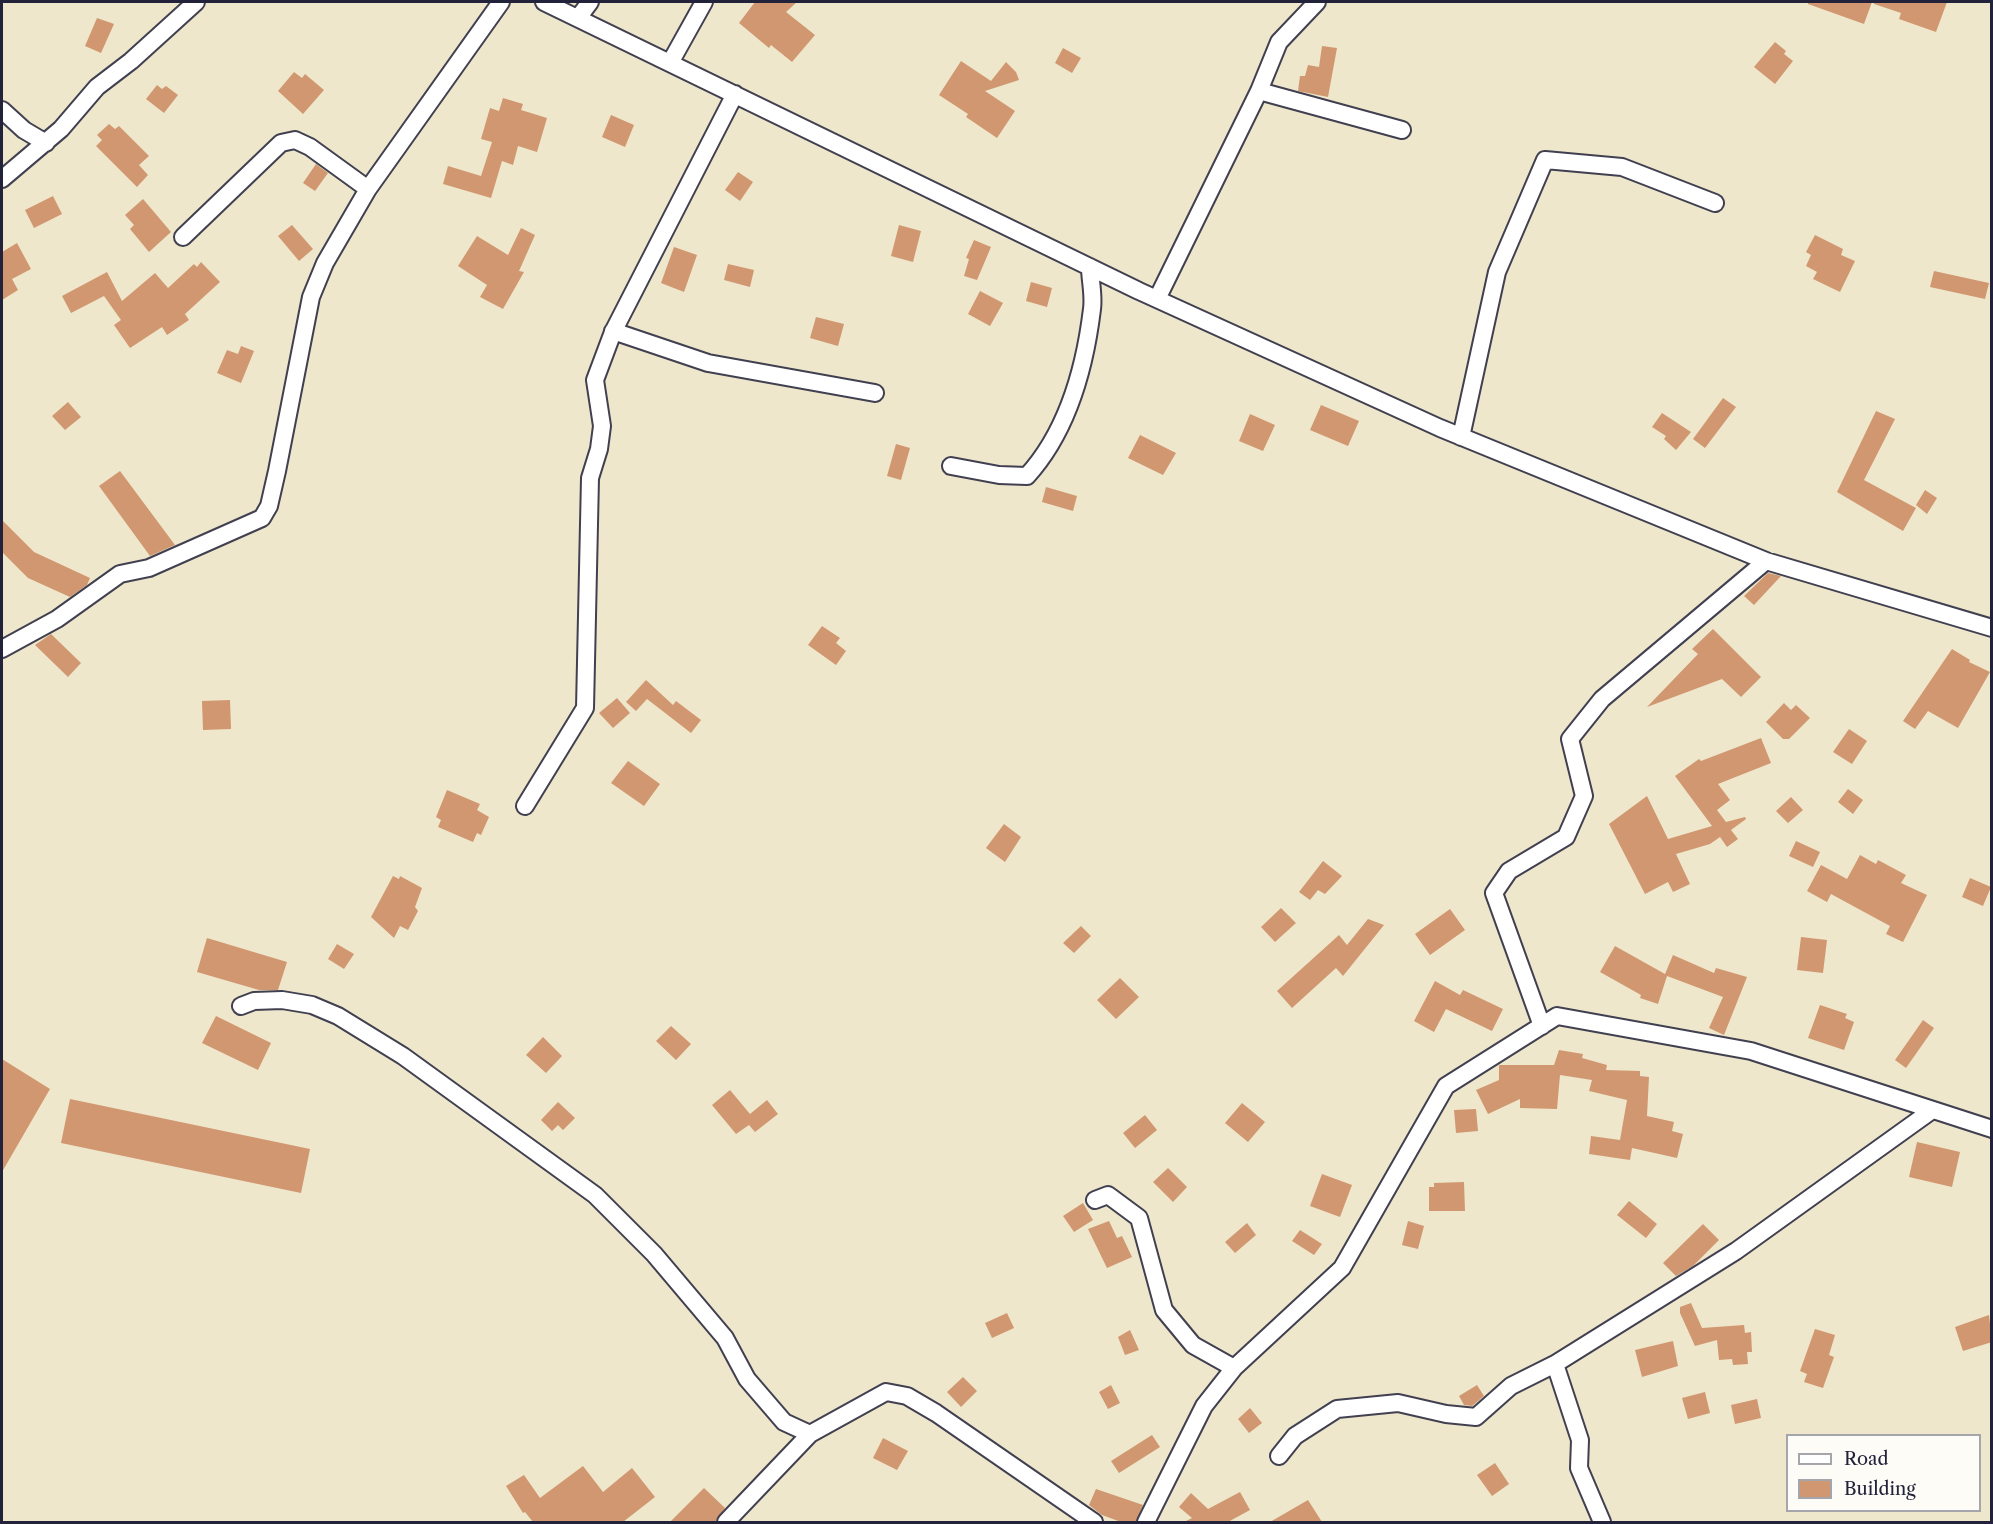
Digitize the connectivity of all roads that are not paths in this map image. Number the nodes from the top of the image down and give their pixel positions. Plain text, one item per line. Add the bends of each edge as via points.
1 (196, 2) edge
2 (501, 2) edge
3 (544, 2) edge
4 (590, 2) edge
5 (704, 2) edge
6 (1317, 2) edge
7 (578, 18) junction
8 (670, 63) junction
9 (1259, 91) junction
10 (735, 94) junction
11 (2, 110) edge
12 (1402, 130) dead end
13 (46, 143) junction
14 (2, 179) edge
15 (368, 189) junction
16 (1715, 203) dead end
17 (183, 237) dead end
18 (1089, 267) junction
19 (1157, 299) junction
20 (613, 331) junction
21 (875, 393) dead end
22 (1461, 437) junction
23 (951, 466) dead end
24 (1766, 561) junction
25 (1992, 628) edge
26 (2, 649) edge
27 (525, 806) dead end
28 (241, 1006) dead end
29 (1542, 1026) junction
30 (1931, 1111) junction
31 (1992, 1129) edge
32 (1095, 1200) dead end
33 (1555, 1364) junction
34 (1234, 1368) junction
35 (810, 1434) junction
36 (1279, 1456) dead end
37 (726, 1522) edge
38 (1094, 1522) edge
39 (1146, 1522) edge
40 (1602, 1522) edge

1 - 13 street via 97,87
2 - 15 street
3 - 7 street
4 - 7 street
5 - 8 street
6 - 9 street via 1279,42
7 - 8 street
8 - 10 street
9 - 12 street
9 - 19 street
10 - 18 street
10 - 20 street
11 - 13 street
13 - 14 street
15 - 17 street via 310,147 295,140 281,143
15 - 26 street via 325,263 311,297 277,471 269,506 262,518 149,568 120,574 57,619
16 - 22 street via 1622,167 1545,160 1497,272
18 - 19 street
18 - 23 street via 1092,307 1075,392 1041,460 1027,476
19 - 22 street
20 - 21 street via 708,363
20 - 27 street via 594,380 602,426 590,478 585,708
22 - 24 street
24 - 25 street
24 - 29 street via 1602,699 1570,739 1584,795 1566,837 1509,871 1494,893
28 - 35 street via 254,1001 282,1000 312,1005 338,1016 403,1056 595,1195 654,1254 725,1338 747,1379 784,1422
29 - 30 street via 1557,1016 1751,1051
29 - 34 street via 1446,1086 1342,1268
30 - 31 street
30 - 33 street via 1736,1251
32 - 34 street via 1108,1195 1140,1218 1164,1310 1193,1345
33 - 36 street via 1512,1386 1476,1417 1398,1403 1337,1409 1295,1436
33 - 40 street via 1580,1440 1579,1468
34 - 39 street via 1204,1406
35 - 37 street
35 - 38 street via 886,1392 907,1396

